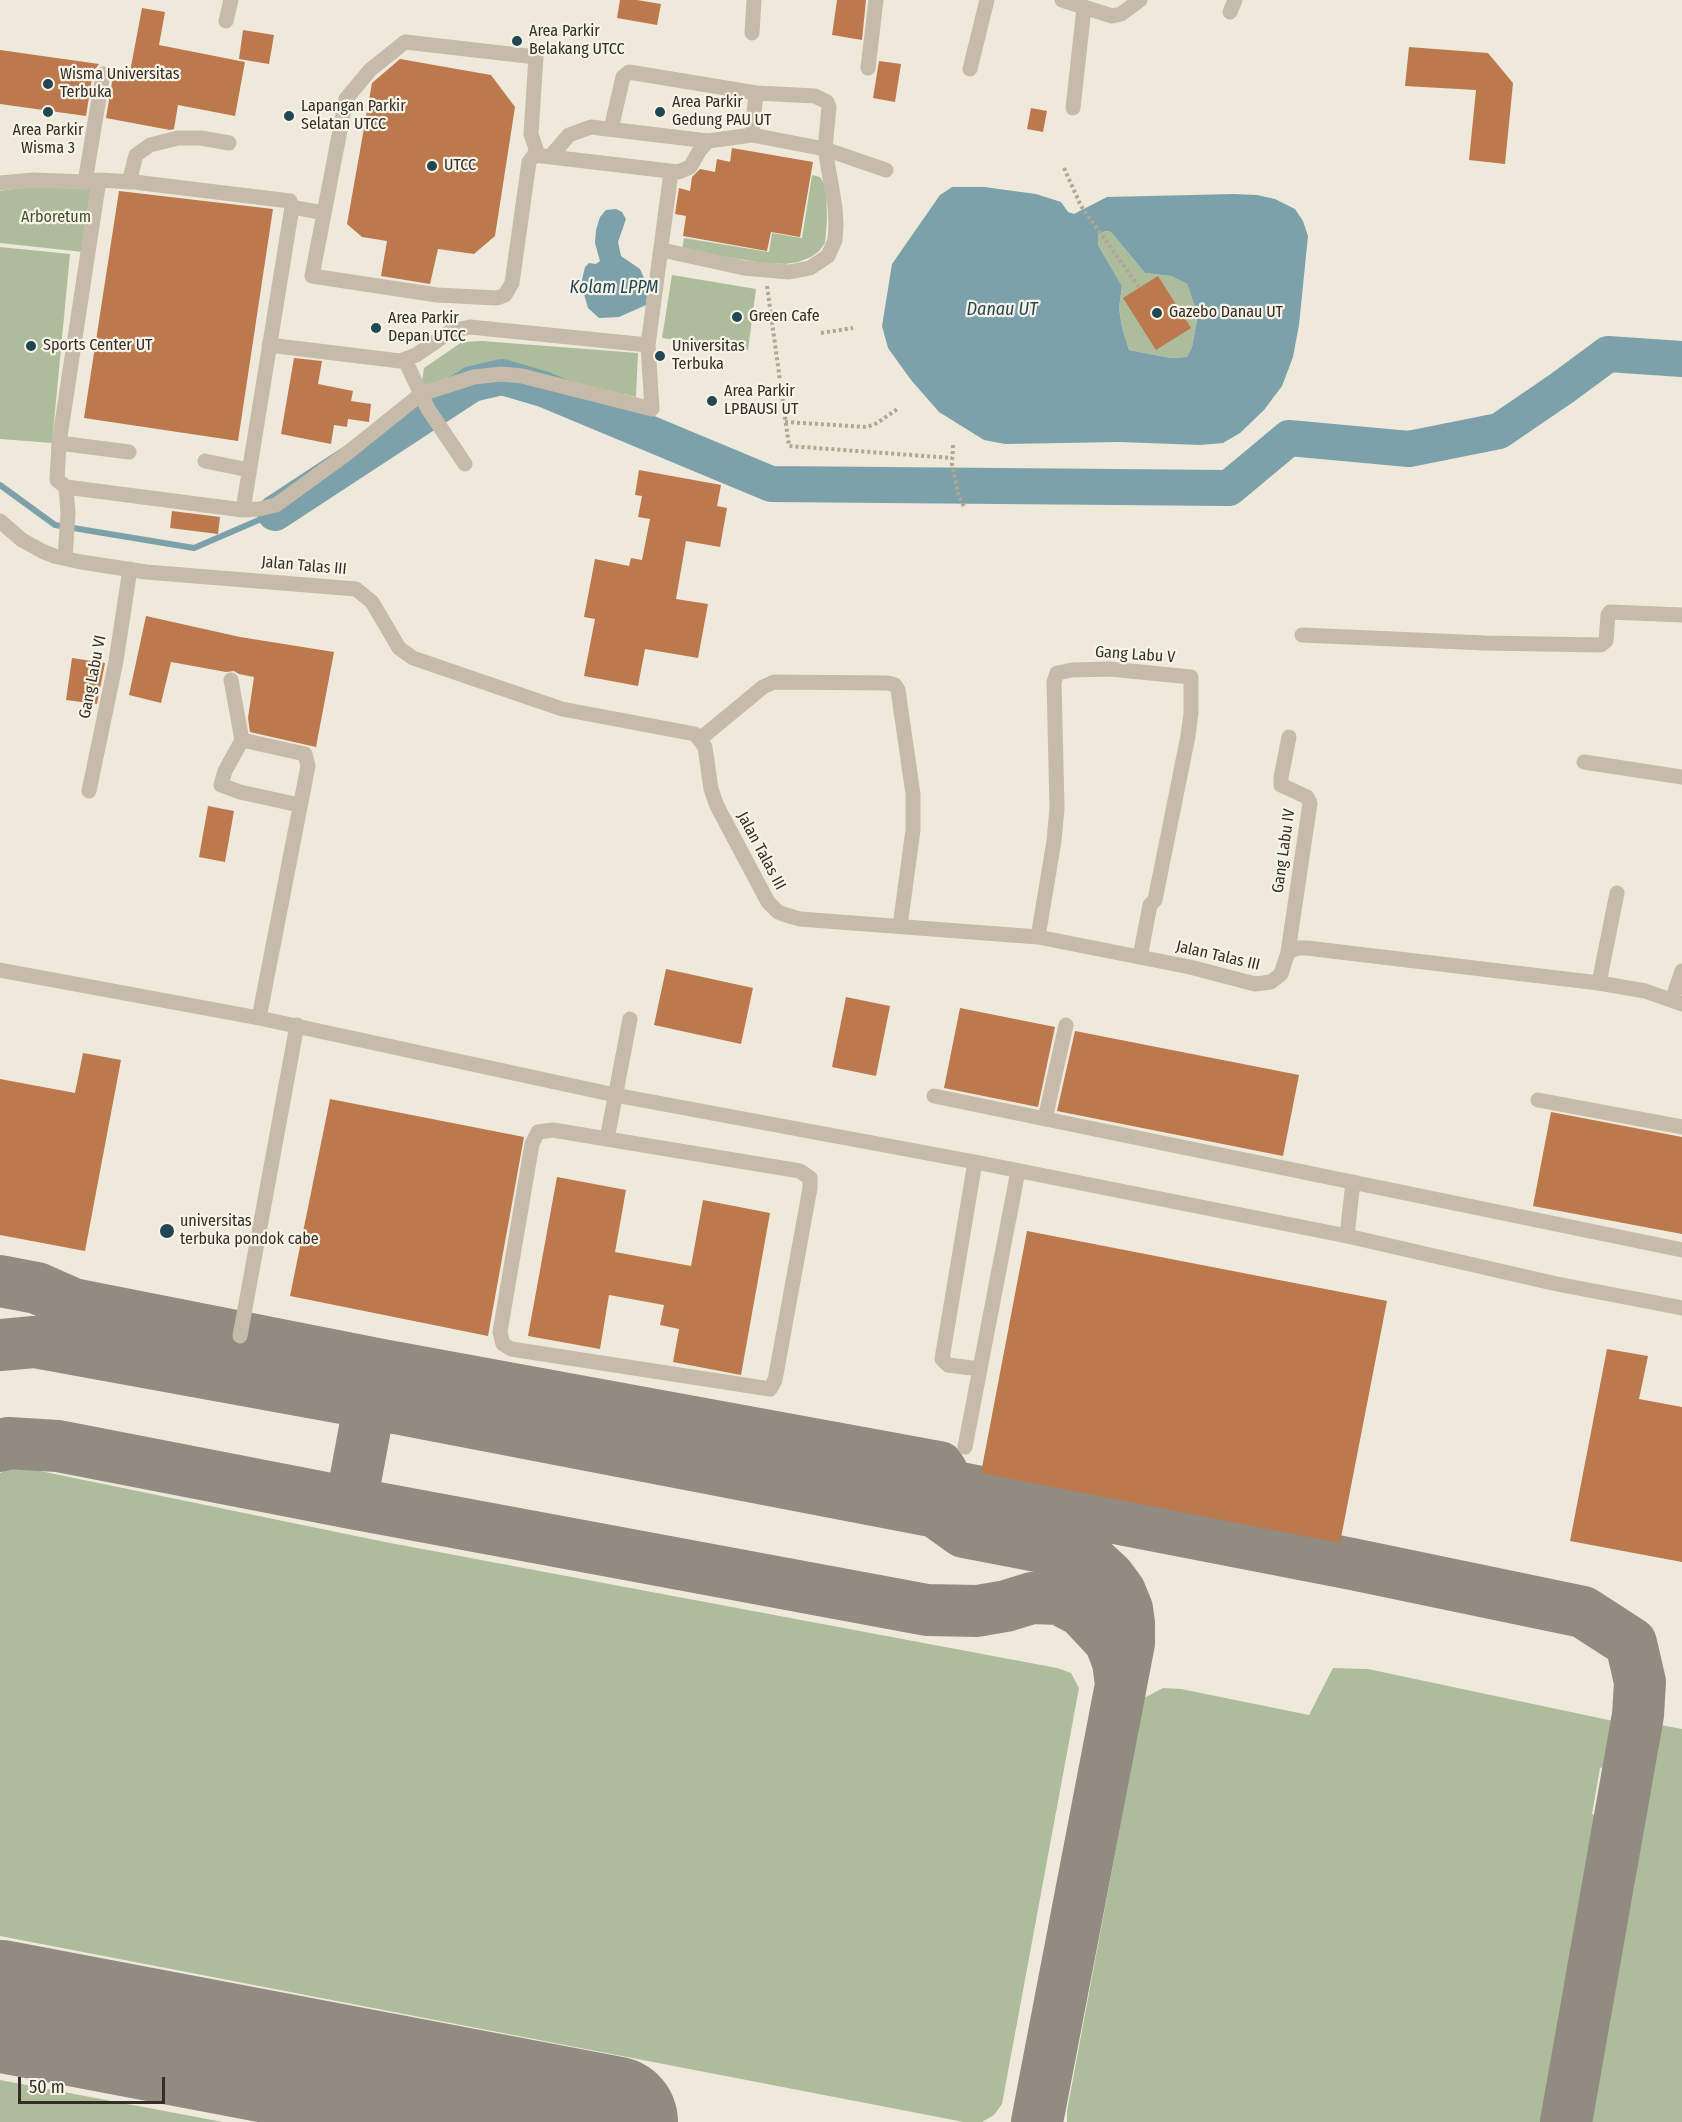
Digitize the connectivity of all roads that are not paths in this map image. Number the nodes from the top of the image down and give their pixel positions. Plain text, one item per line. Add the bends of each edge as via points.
1 (231, 0) edge
2 (754, 0) edge
3 (876, 0) edge
4 (987, 0) edge
5 (1062, 0) edge
6 (1140, 0) edge
7 (1084, 8) junction
8 (226, 21) dead end
9 (752, 33) dead end
10 (868, 68) dead end
11 (970, 69) dead end
12 (103, 74) dead end
13 (756, 93) junction
14 (1073, 108) dead end
15 (611, 129) junction
16 (752, 135) junction
17 (708, 141) junction
18 (229, 143) dead end
19 (825, 149) junction
20 (544, 156) junction
21 (886, 170) dead end
22 (671, 172) junction
23 (92, 181) junction
24 (129, 182) junction
25 (0, 183) edge
26 (292, 207) junction
27 (324, 213) junction
28 (662, 250) junction
29 (269, 345) junction
30 (648, 345) junction
31 (405, 360) junction
32 (421, 394) junction
33 (59, 443) junction
34 (129, 452) dead end
35 (205, 461) dead end
36 (465, 464) dead end
37 (249, 470) junction
38 (66, 487) junction
39 (243, 510) junction
40 (0, 521) edge
41 (65, 558) junction
42 (130, 569) junction
43 (1682, 615) edge
44 (1302, 634) dead end
45 (231, 680) dead end
46 (1289, 737) dead end
47 (700, 739) junction
48 (243, 740) junction
49 (1584, 762) dead end
50 (1682, 777) edge
51 (90, 791) dead end
52 (299, 805) junction
53 (1617, 893) dead end
54 (900, 926) junction
55 (1038, 936) junction
56 (1288, 952) junction
57 (1140, 957) junction
58 (0, 970) edge
59 (1682, 971) edge
60 (1599, 983) junction
61 (1677, 1002) edge
62 (259, 1018) junction
63 (630, 1019) dead end
64 (297, 1025) junction
65 (1066, 1026) dead end
66 (615, 1095) junction
67 (934, 1096) dead end
68 (1538, 1100) dead end
69 (1045, 1119) junction
70 (1682, 1126) edge
71 (607, 1139) junction
72 (975, 1162) junction
73 (1018, 1171) junction
74 (1353, 1182) junction
75 (1347, 1236) junction
76 (1682, 1250) edge
77 (1682, 1308) edge
78 (240, 1336) dead end
79 (980, 1369) junction
80 (965, 1447) dead end

1 - 8 street
2 - 9 street
3 - 10 street
4 - 11 street
5 - 7 street
6 - 7 street via 1112,16
7 - 14 street
12 - 23 street
13 - 15 street via 629,72 623,77
13 - 16 street
13 - 19 street via 824,99 829,107
15 - 17 street
15 - 20 street via 579,130
16 - 17 street
16 - 19 street
17 - 22 street via 687,170
18 - 24 street via 178,138 150,145 136,155
19 - 21 street
19 - 28 street via 835,207 835,240 820,262 800,271 765,270
20 - 22 street
20 - 27 street via 531,157 529,162 512,283 501,297 437,295 312,276
20 - 27 street via 531,134 536,57 405,42 370,70 346,99
22 - 28 street
23 - 24 street
23 - 25 street
23 - 33 street
24 - 26 street via 287,199
26 - 27 street
26 - 29 street
28 - 30 street
29 - 31 street
29 - 37 street
30 - 31 street via 464,327
30 - 32 street via 652,409 501,374 474,377
31 - 32 street
32 - 36 street
32 - 39 street via 276,505
33 - 34 street
33 - 38 street via 57,480
35 - 37 street
37 - 39 street
38 - 39 street
38 - 41 street
40 - 41 street, Jalan Talas III via 21,540
41 - 42 street, Jalan Talas III
42 - 47 street, Jalan Talas III via 356,589 372,603 399,648 413,658 562,709 695,734
42 - 51 street, Gang Labu VI
43 - 44 street via 1610,612 1606,641 1601,645
45 - 48 street
46 - 56 street, Gang Labu IV via 1281,785 1310,802
47 - 54 street, Jalan Talas III via 717,806 772,908 800,920
47 - 54 street via 774,682 895,686 913,794 913,830
48 - 52 street via 304,754 308,766
48 - 52 street via 221,785
49 - 50 street
52 - 62 street
53 - 60 street
54 - 55 street, Jalan Talas III
55 - 57 street, Jalan Talas III
55 - 57 street, Gang Labu V via 1057,808 1056,674 1110,669 1191,677 1188,736
56 - 57 street, Jalan Talas III via 1281,974 1263,984
56 - 60 street via 1307,948
58 - 62 street
59 - 61 street
60 - 61 street via 1645,991
62 - 64 street
63 - 66 street
64 - 66 street
64 - 78 street
65 - 69 street
66 - 71 street
66 - 72 street
67 - 69 street
68 - 70 street
69 - 74 street
71 - 71 street via 553,1130 538,1132 532,1144 500,1332 503,1344 511,1349 770,1389 775,1380 810,1178 800,1171
72 - 73 street
72 - 79 street via 942,1359 948,1365
73 - 75 street
73 - 79 street
74 - 75 street
74 - 76 street
75 - 77 street
79 - 80 street

